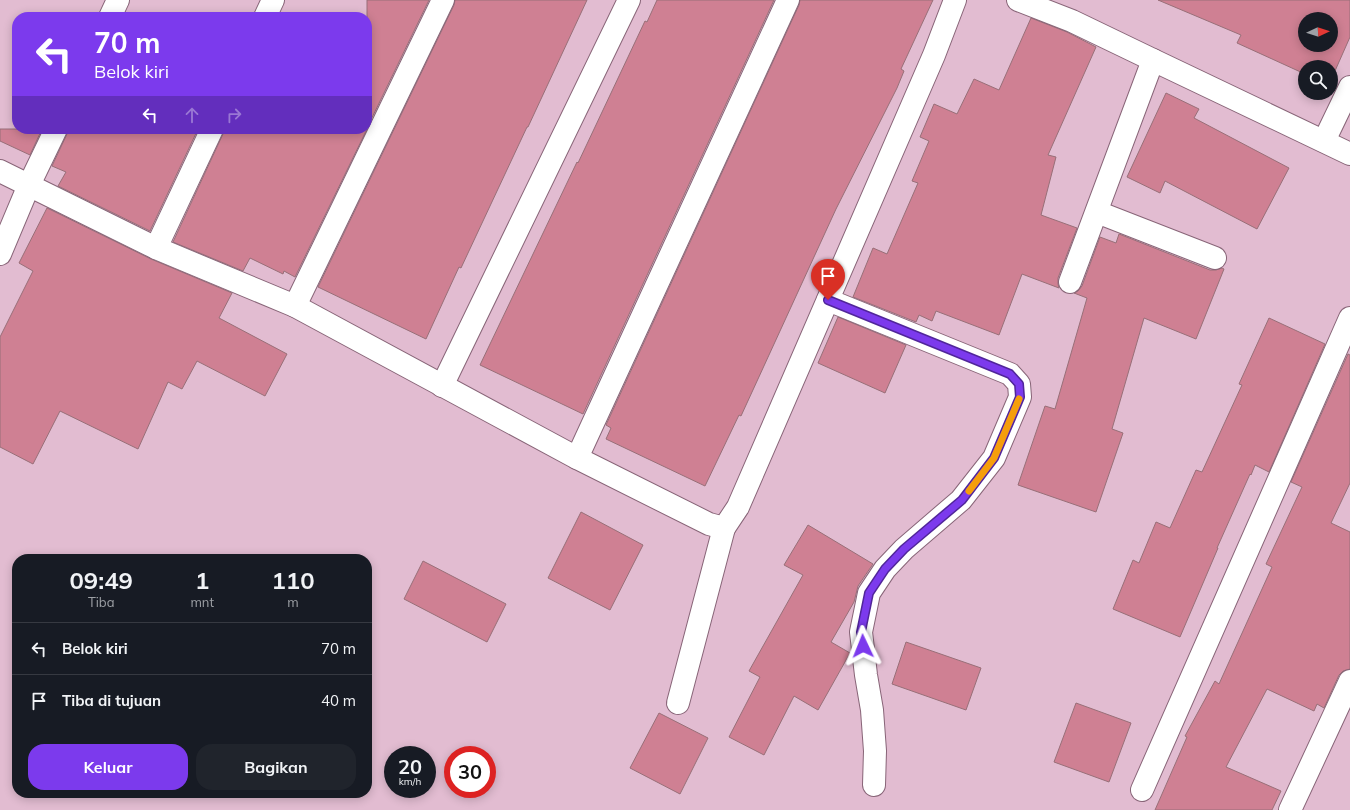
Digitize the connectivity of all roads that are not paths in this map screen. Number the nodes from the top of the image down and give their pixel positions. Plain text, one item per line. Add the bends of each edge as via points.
1 (118, 0) edge
2 (273, 0) edge
3 (443, 0) edge
4 (629, 0) edge
5 (788, 0) edge
6 (955, 0) edge
7 (1018, 0) edge
8 (112, 12) edge
9 (267, 12) edge
10 (1153, 60) junction
11 (1350, 88) edge
12 (54, 134) edge
13 (210, 134) edge
14 (1324, 141) junction
15 (1350, 154) edge
16 (0, 171) edge
17 (29, 185) junction
18 (1097, 212) junction
19 (156, 248) junction
20 (0, 254) edge
21 (1215, 258) dead end
22 (1070, 282) dead end
23 (828, 300) junction
24 (295, 306) junction
25 (1350, 318) edge
26 (442, 386) junction
27 (577, 458) junction
28 (724, 528) junction
29 (1350, 681) edge
30 (678, 703) dead end
31 (874, 785) dead end
32 (1142, 790) dead end
33 (1290, 810) edge

1 - 8 street
2 - 9 street
3 - 24 street
4 - 26 street
5 - 27 street
6 - 23 street via 934,55
7 - 10 street via 1072,21
10 - 14 street
10 - 18 street
11 - 14 street
12 - 17 street
13 - 19 street
14 - 15 street
16 - 17 street
17 - 19 street
17 - 20 street
18 - 21 street
18 - 22 street
19 - 24 street
23 - 28 street via 738,507
23 - 31 street via 1010,374 1019,384 1020,397 994,458 962,500 904,549 889,564 869,593 861,632 872,710
24 - 26 street
25 - 32 street
26 - 27 street
27 - 28 street via 709,524
28 - 30 street
29 - 33 street

